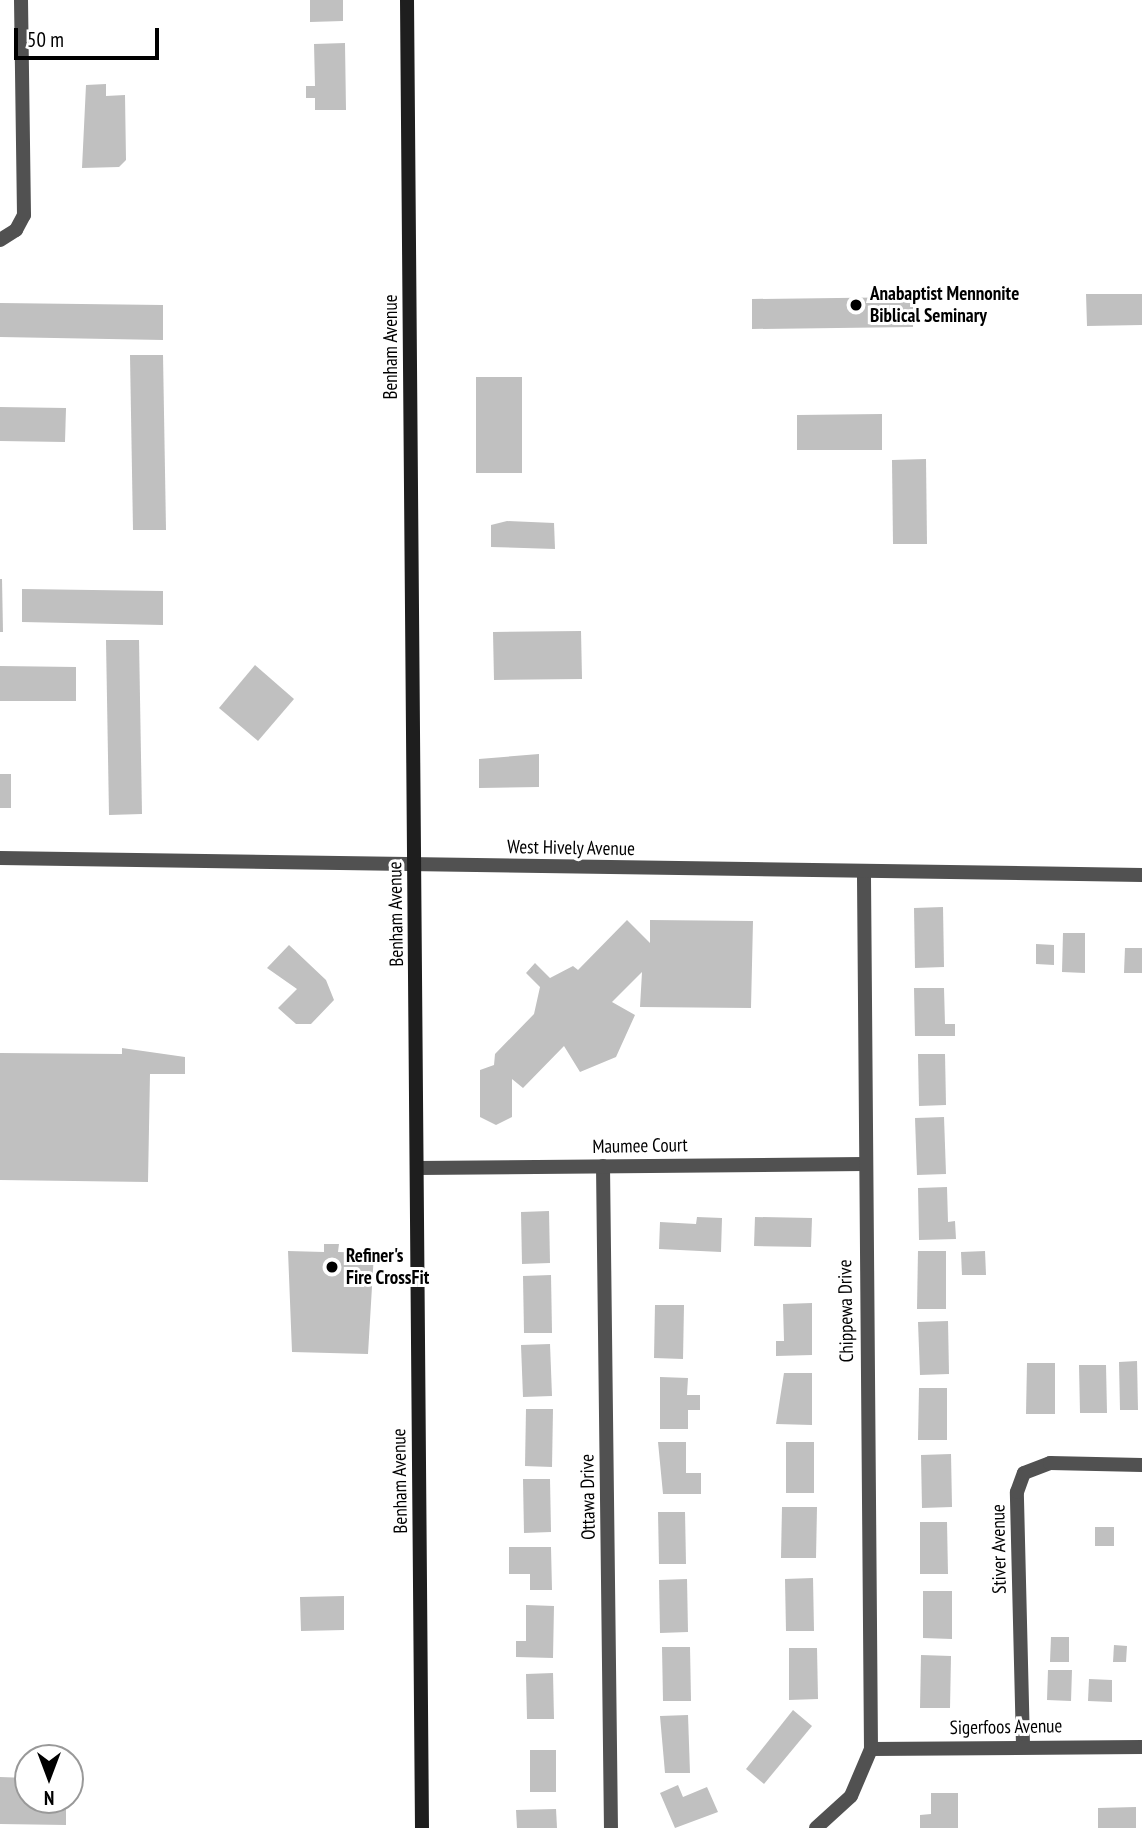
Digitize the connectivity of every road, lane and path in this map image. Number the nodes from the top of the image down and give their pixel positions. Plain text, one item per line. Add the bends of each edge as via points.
1 (21, 0) edge
2 (407, 0) edge
3 (0, 240) edge
4 (0, 858) edge
5 (415, 864) junction
6 (864, 872) junction
7 (1142, 875) edge
8 (864, 1164) junction
9 (603, 1166) junction
10 (416, 1168) junction
11 (1142, 1465) edge
12 (1023, 1745) junction
13 (1142, 1747) edge
14 (871, 1749) junction
15 (422, 1828) edge
16 (611, 1828) edge
17 (816, 1828) edge

1 - 3 street via 24,215 16,230
2 - 5 main road, Benham Avenue
4 - 5 street, West Hively Avenue
5 - 6 street, West Hively Avenue
5 - 10 main road, Benham Avenue
6 - 7 street, West Hively Avenue
6 - 8 street, Chippewa Drive
8 - 9 street, Maumee Court
8 - 14 street, Chippewa Drive
9 - 10 street, Maumee Court
9 - 16 street, Ottawa Drive
10 - 15 main road, Benham Avenue
11 - 12 street, Stiver Avenue via 1050,1463 1024,1473 1017,1492
12 - 13 street, Sigerfoos Avenue
12 - 14 street, Sigerfoos Avenue
14 - 17 street via 851,1796

